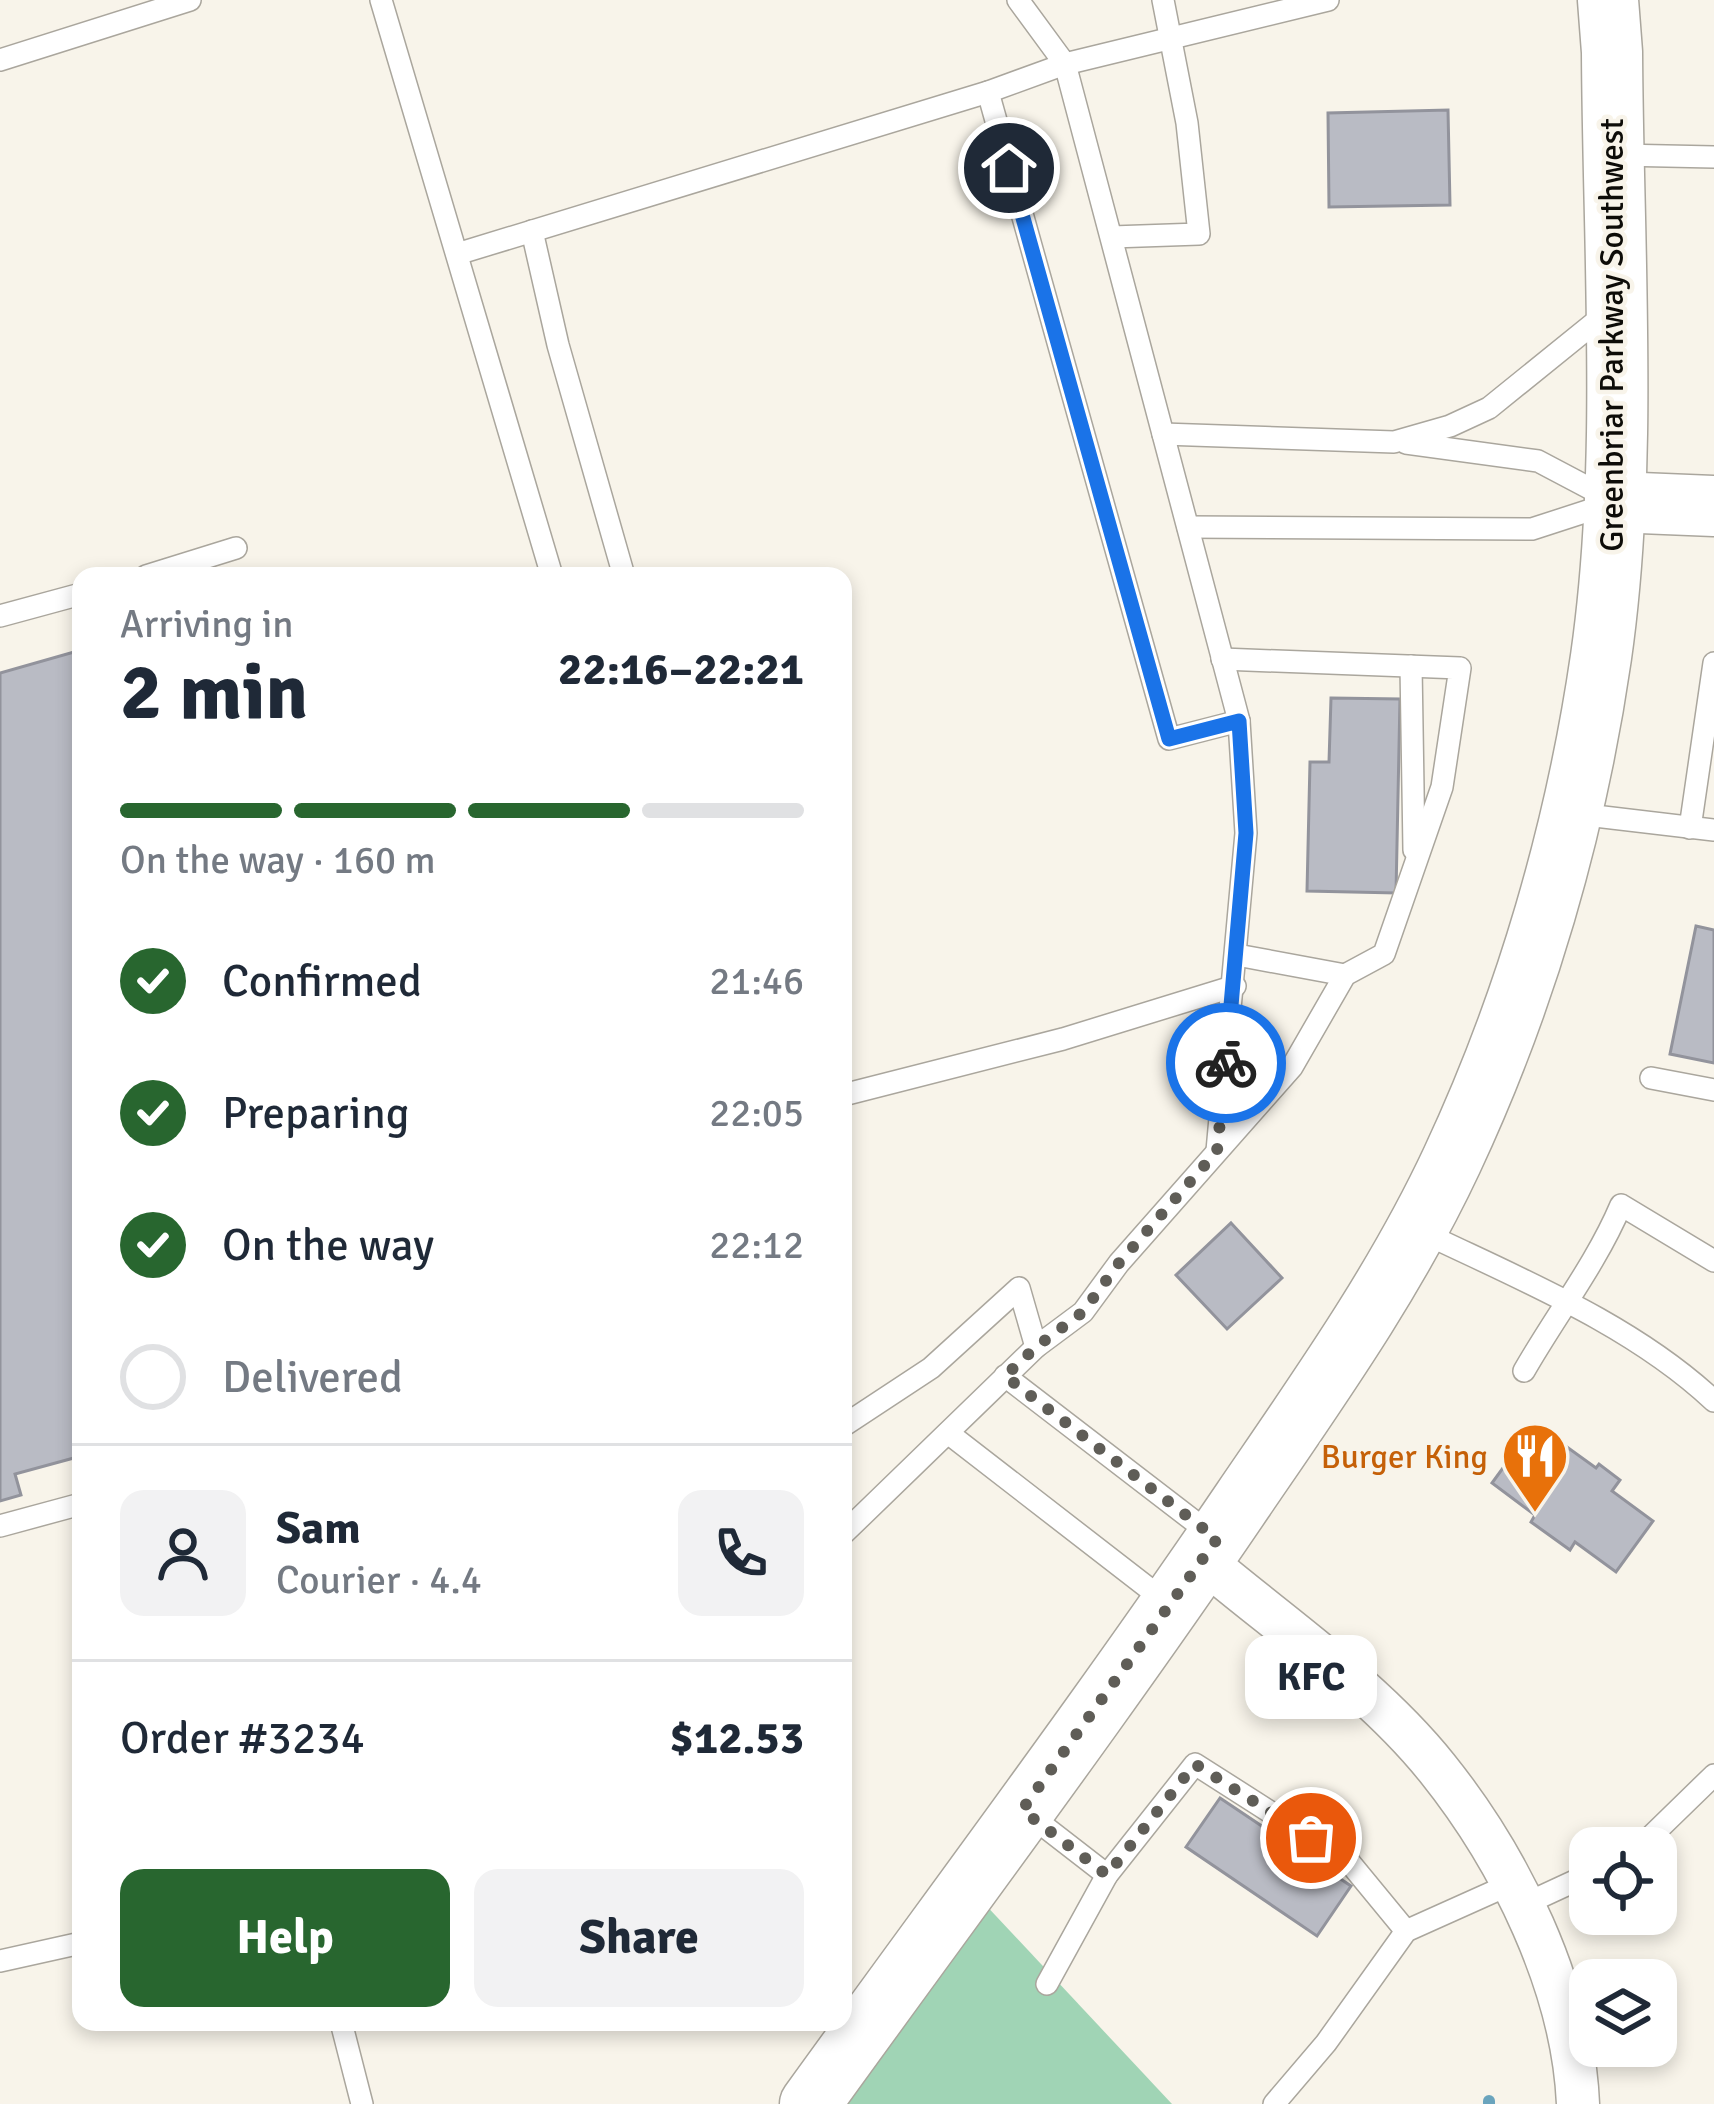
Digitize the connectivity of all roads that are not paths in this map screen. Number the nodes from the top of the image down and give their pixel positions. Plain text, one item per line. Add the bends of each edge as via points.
1 (190, 0) edge
2 (382, 0) edge
3 (1018, 0) edge
4 (1163, 0) edge
5 (1328, 0) edge
6 (1608, 0) edge
7 (1172, 38) junction
8 (0, 60) edge
9 (1065, 64) junction
10 (988, 92) junction
11 (1613, 154) junction
12 (1714, 157) edge
13 (532, 231) junction
14 (1112, 237) junction
15 (457, 254) junction
16 (1614, 306) junction
17 (1163, 434) junction
18 (1394, 442) junction
19 (1616, 502) junction
20 (1714, 506) edge
21 (1188, 527) junction
22 (236, 548) dead end
23 (206, 567) edge
24 (550, 567) edge
25 (621, 567) edge
26 (72, 596) edge
27 (0, 616) edge
28 (1222, 659) junction
29 (1714, 663) edge
30 (1412, 666) junction
31 (1239, 721) junction
32 (1571, 813) junction
33 (1690, 828) junction
34 (1714, 830) edge
35 (1414, 868) junction
36 (1237, 955) junction
37 (1346, 975) junction
38 (1235, 986) junction
39 (1651, 1078) dead end
40 (1714, 1090) edge
41 (852, 1093) edge
42 (1217, 1151) junction
43 (1417, 1228) junction
44 (1714, 1261) edge
45 (1564, 1302) junction
46 (1036, 1347) junction
47 (1523, 1371) dead end
48 (1005, 1376) junction
49 (1714, 1400) edge
50 (852, 1420) edge
51 (948, 1433) junction
52 (72, 1506) edge
53 (852, 1525) edge
54 (0, 1526) edge
55 (1196, 1568) junction
56 (1714, 1775) edge
57 (1022, 1810) junction
58 (1661, 1827) edge
59 (1107, 1875) junction
60 (1569, 1880) edge
61 (1518, 1894) junction
62 (1406, 1931) junction
63 (72, 1945) edge
64 (0, 1960) edge
65 (1047, 1984) dead end
66 (342, 2031) edge
67 (362, 2104) edge
68 (810, 2104) edge
69 (1274, 2104) edge
70 (1579, 2104) edge

1 - 8 lane
2 - 15 lane
3 - 9 lane
4 - 7 lane
5 - 7 lane
6 - 11 main road, Greenbriar Parkway Southwest
7 - 9 lane
7 - 14 lane via 1199,234
9 - 10 lane
9 - 14 lane
10 - 13 lane
10 - 31 lane via 1169,739
11 - 12 lane
11 - 16 main road, Greenbriar Parkway Southwest
13 - 15 lane
13 - 25 lane
14 - 17 lane
15 - 24 lane
16 - 18 lane via 1490,408
16 - 19 main road, Greenbriar Parkway Southwest
17 - 18 lane
17 - 21 lane
18 - 19 lane via 1538,461
19 - 20 main road
19 - 21 lane via 1532,529
19 - 32 main road, Greenbriar Parkway Southwest via 1601,655
21 - 28 lane
22 - 23 lane
26 - 27 lane
28 - 30 lane
28 - 31 lane
29 - 33 lane
30 - 35 lane
30 - 35 lane via 1460,668 1442,788
31 - 36 lane via 1246,833
32 - 33 lane
32 - 43 main road, Greenbriar Parkway Southwest via 1500,1046
33 - 34 lane
35 - 37 lane via 1384,954
36 - 37 lane
36 - 38 lane
37 - 42 lane via 1292,1066
38 - 41 lane
38 - 42 lane
39 - 40 lane
42 - 46 lane via 1083,1312
43 - 45 lane
43 - 55 main road, Greenbriar Parkway Southwest via 1380,1299
44 - 45 lane via 1621,1205 1601,1251
45 - 47 lane
45 - 49 lane via 1677,1366
46 - 48 lane
46 - 50 lane via 1019,1288 931,1368
48 - 51 lane
48 - 55 lane
51 - 53 lane
51 - 55 lane
52 - 54 lane
55 - 57 main road, Greenbriar Parkway Southwest
55 - 61 street via 1378,1706 1437,1768
56 - 58 lane
57 - 59 lane
57 - 68 main road, Greenbriar Parkway Southwest
59 - 62 lane via 1195,1764 1350,1863
59 - 65 lane
60 - 61 lane
61 - 62 lane
61 - 70 street via 1555,1982
62 - 69 lane
63 - 64 lane
66 - 67 lane

